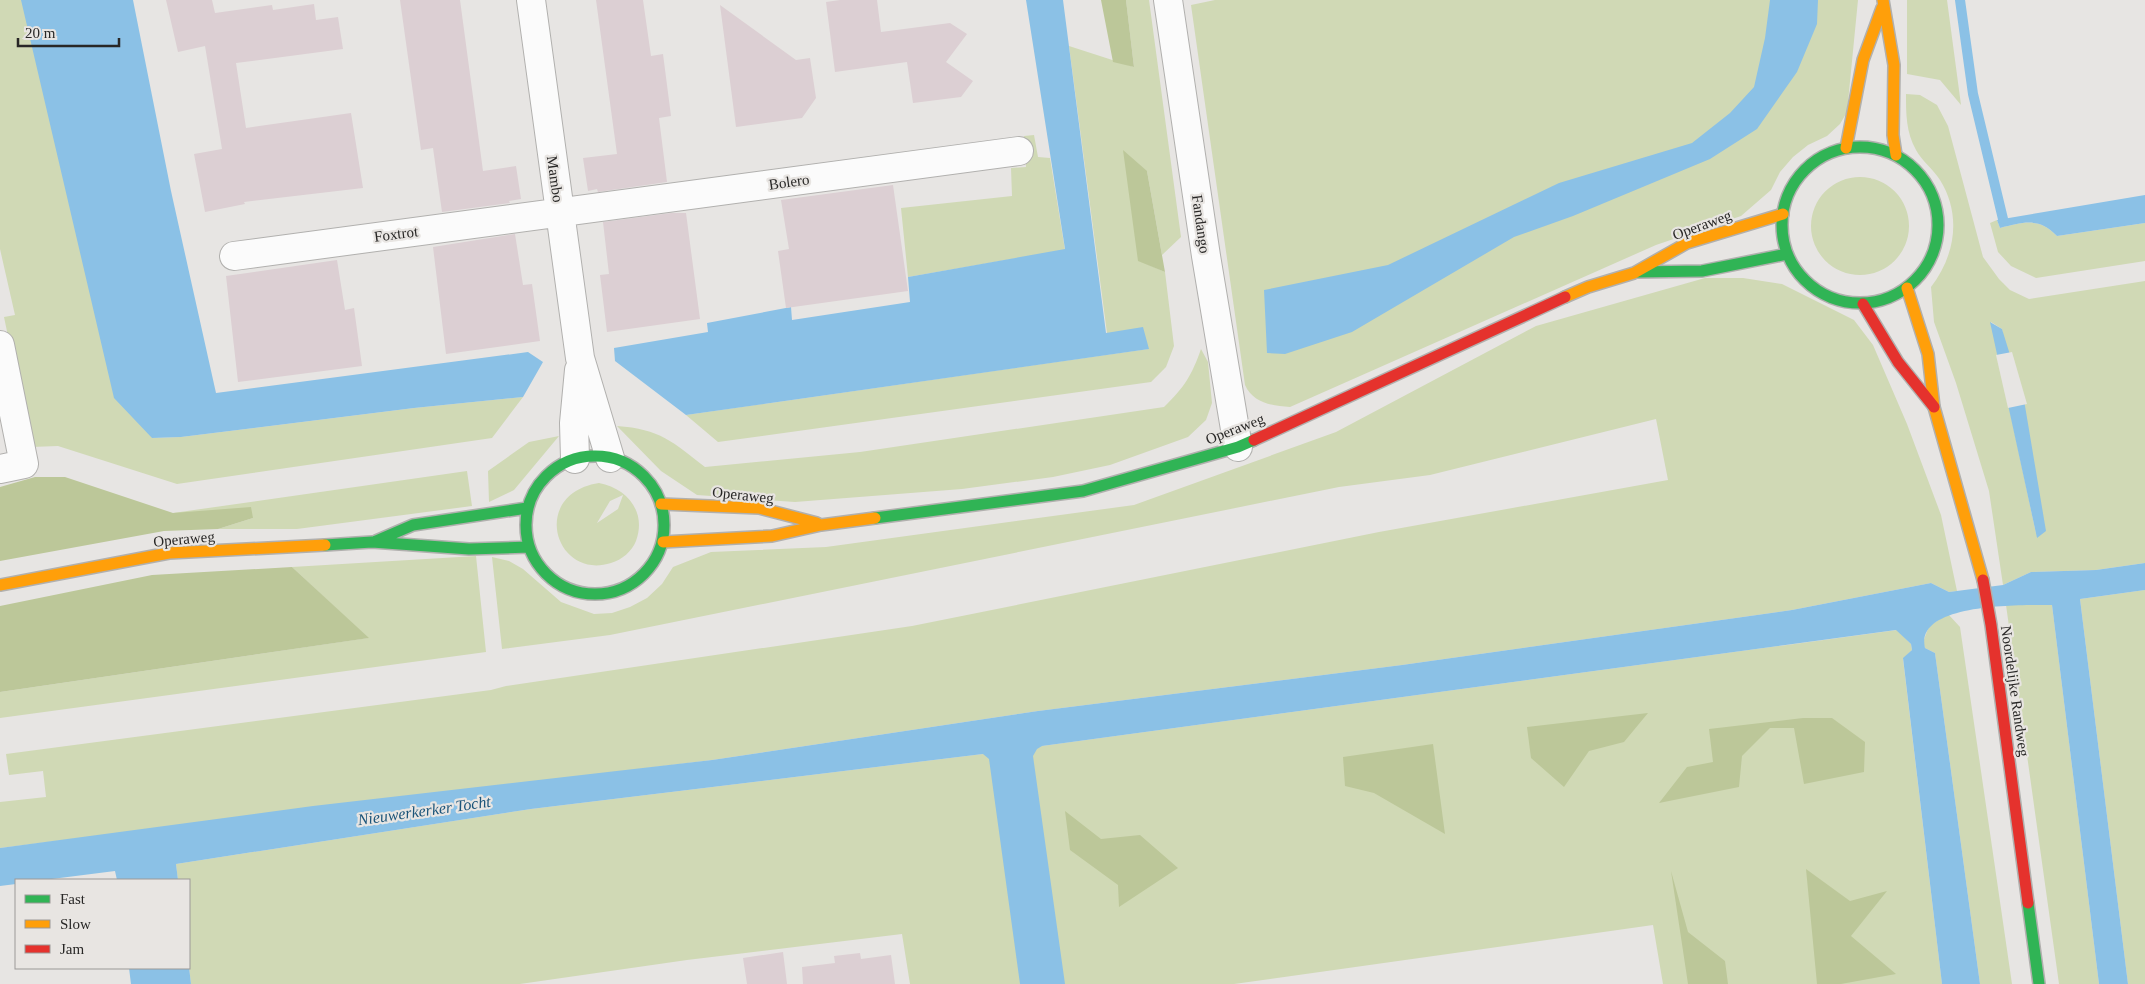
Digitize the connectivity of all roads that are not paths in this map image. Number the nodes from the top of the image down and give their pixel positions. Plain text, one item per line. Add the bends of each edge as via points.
1 (530, 0) edge
2 (1168, 0) edge
3 (1882, 3) edge
4 (1846, 148) junction
5 (1019, 151) dead end
6 (1896, 155) junction
7 (559, 213) junction
8 (1783, 214) junction
9 (1787, 254) junction
10 (234, 256) dead end
11 (1634, 272) junction
12 (1907, 288) junction
13 (1863, 304) junction
14 (0, 345) edge
15 (580, 358) junction
16 (1934, 407) junction
17 (1238, 447) junction
18 (610, 458) junction
19 (575, 459) junction
20 (12, 466) edge
21 (661, 504) junction
22 (528, 508) junction
23 (821, 524) junction
24 (372, 542) junction
25 (662, 542) junction
26 (529, 548) junction
27 (0, 585) edge
28 (2038, 984) edge

1 - 7 street, Mambo
2 - 17 street, Fandango
3 - 4 main road via 1863,60
3 - 6 main road via 1894,66 1893,135
4 - 6 main road via 1874,148
4 - 8 main road via 1819,158 1798,176 1785,201
5 - 7 street, Bolero
6 - 12 main road via 1914,168 1928,186 1936,208 1938,230 1930,259 1923,272
7 - 10 street, Foxtrot
7 - 15 street, Mambo
8 - 9 main road via 1781,229
8 - 11 main road, Operaweg via 1687,243
9 - 11 main road, Operaweg via 1702,271
9 - 13 main road via 1799,274 1817,290 1839,300
11 - 17 main road, Operaweg via 1588,287
12 - 13 main road via 1887,299
12 - 16 main road, Noordelijke Randweg via 1928,354
13 - 16 main road, Noordelijke Randweg via 1898,362
14 - 20 street
15 - 18 street, Mambo
15 - 19 street, Mambo via 574,423
16 - 28 main road, Noordelijke Randweg via 1980,566 1991,625
17 - 23 main road, Operaweg via 1083,491
18 - 19 main road
18 - 21 main road via 642,474
19 - 22 main road via 558,466 545,477
21 - 23 main road, Operaweg via 759,508
21 - 25 main road
22 - 24 main road, Operaweg via 413,525
22 - 26 main road via 525,528
23 - 25 main road, Operaweg via 772,536
24 - 26 main road, Operaweg via 469,549
24 - 27 main road, Operaweg via 168,553
25 - 26 main road via 654,562 639,579 620,590 598,595 576,592 556,582 540,567

